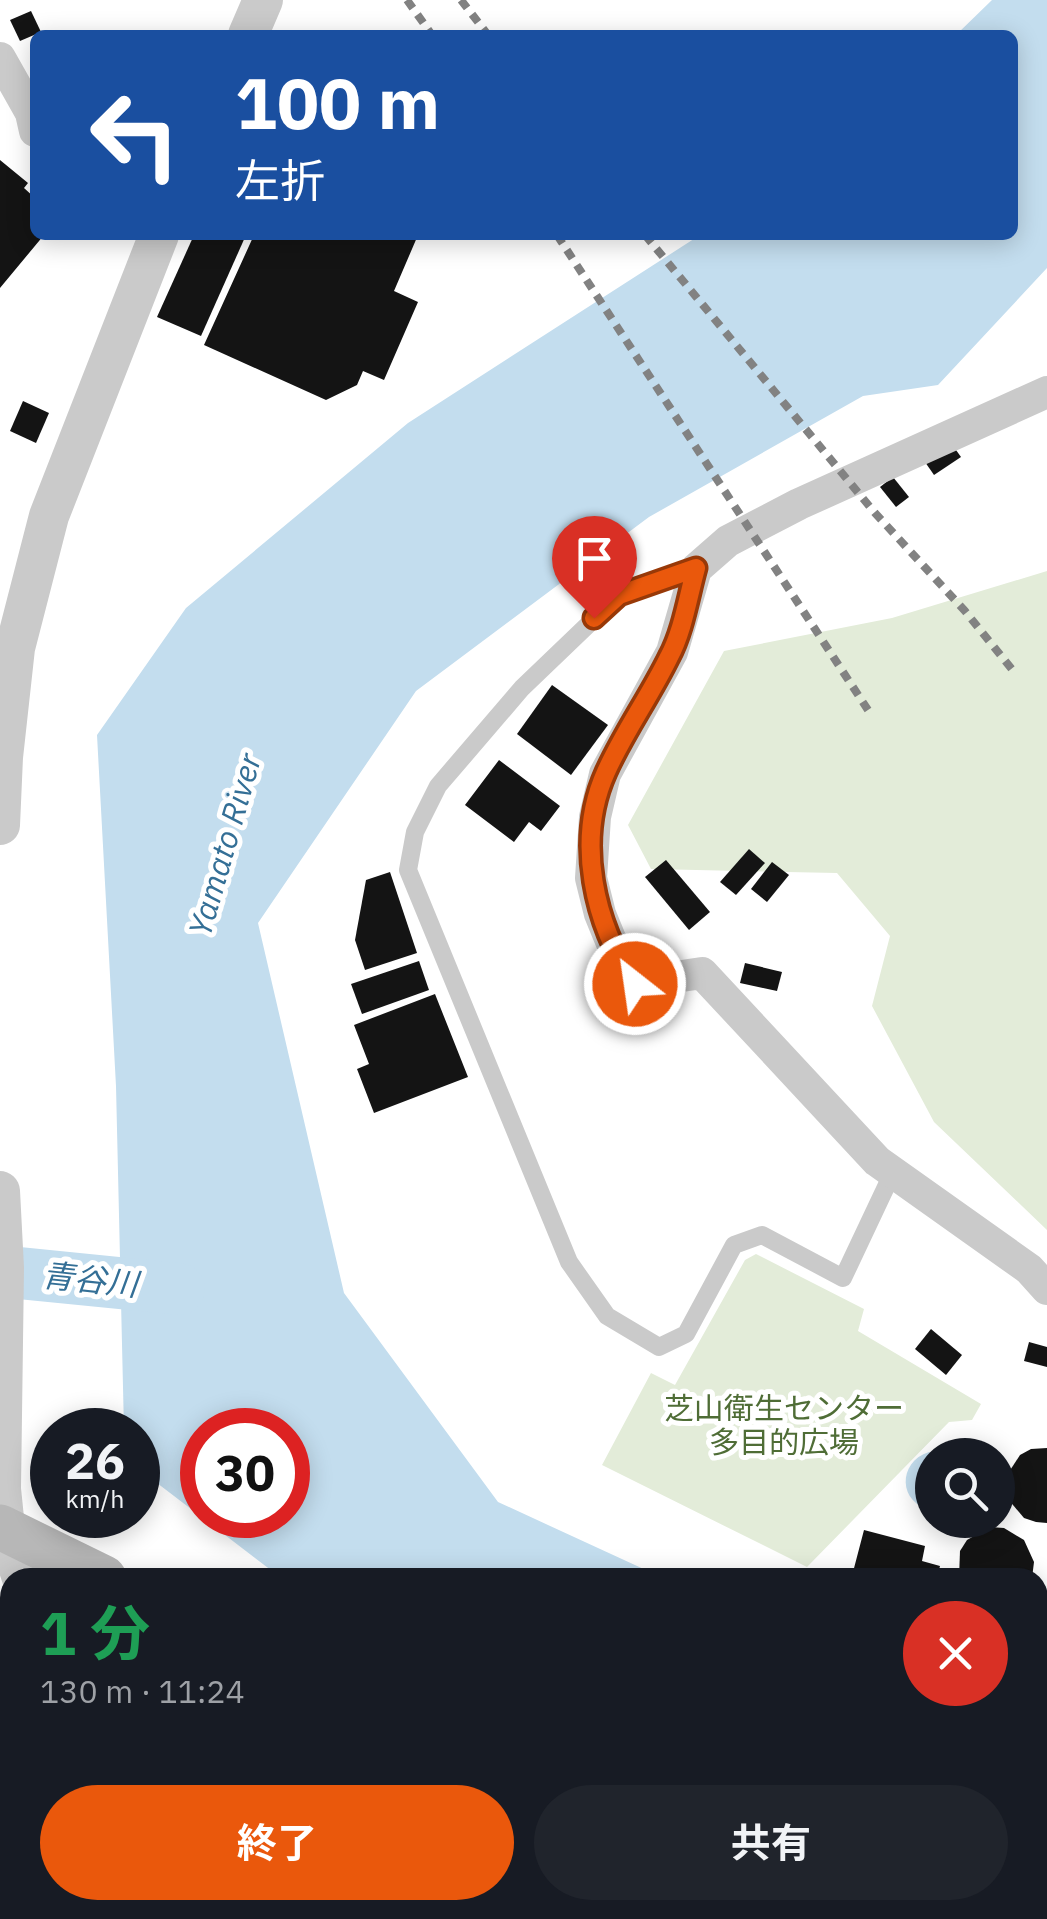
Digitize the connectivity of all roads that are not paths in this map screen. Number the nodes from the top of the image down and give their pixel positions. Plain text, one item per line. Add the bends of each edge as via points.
1 (263, 0) edge
2 (250, 30) edge
3 (0, 58) edge
4 (30, 111) edge
5 (146, 240) edge
6 (1047, 392) edge
7 (696, 568) junction
8 (0, 825) edge
9 (892, 1172) junction
10 (0, 1191) edge
11 (1047, 1289) edge
12 (2, 1515) edge
13 (19, 1568) edge
14 (88, 1568) edge

1 - 2 street
3 - 4 street
5 - 8 street via 48,516 16,648
6 - 7 street via 799,504 728,541
7 - 9 street via 672,652 604,774 591,878 600,914 635,984 702,973
7 - 9 lane via 619,595 522,688 438,786 415,832 408,870 569,1262 606,1316 659,1347 686,1334 734,1245 762,1235 842,1278
9 - 11 street via 1029,1268
10 - 12 street
12 - 13 street
12 - 14 main road

